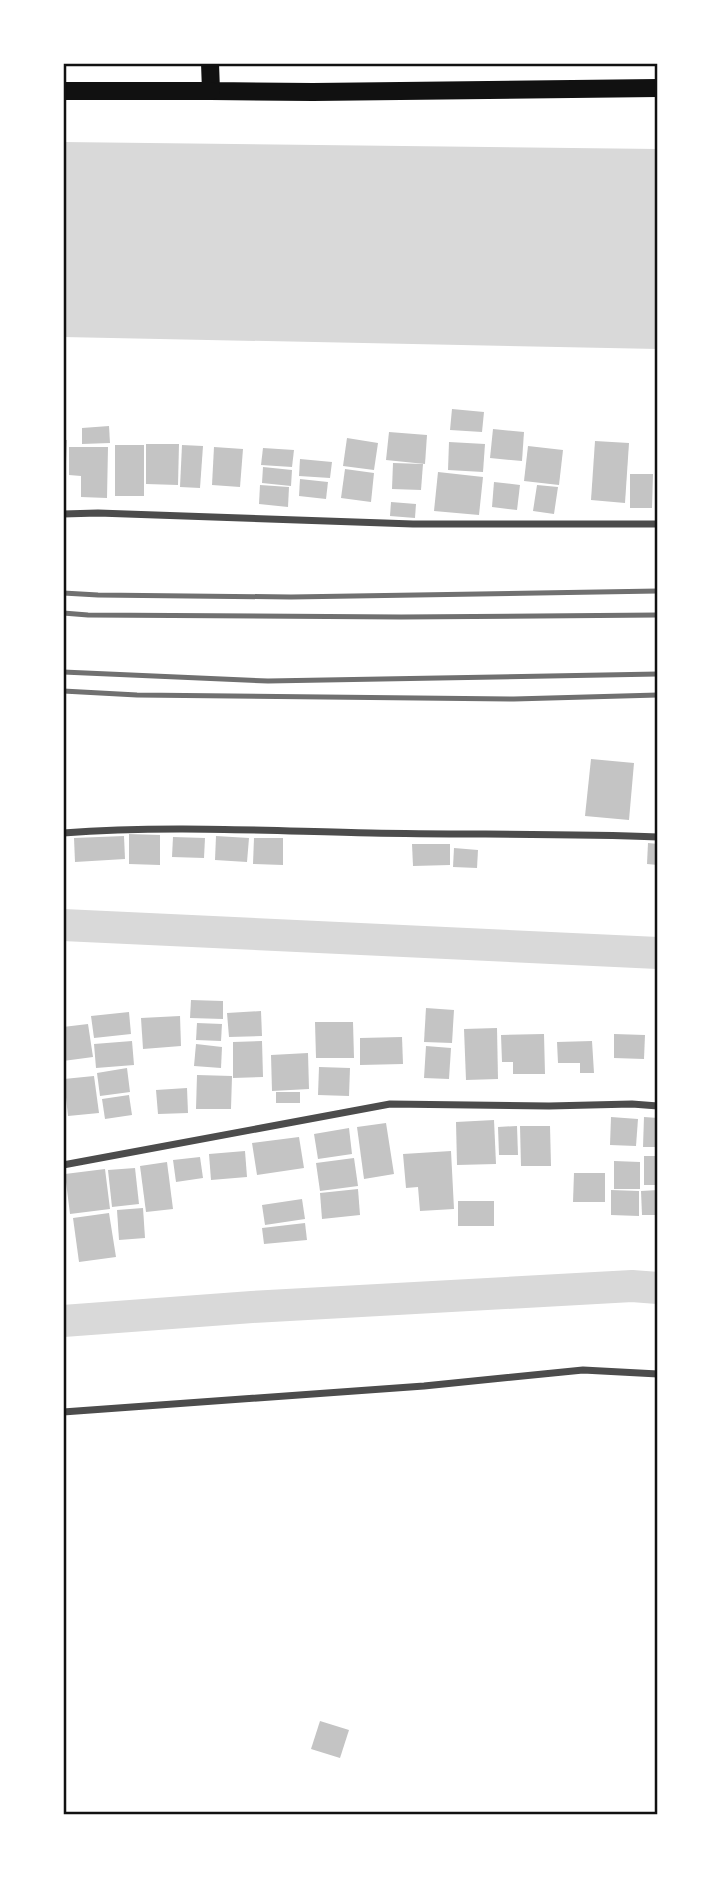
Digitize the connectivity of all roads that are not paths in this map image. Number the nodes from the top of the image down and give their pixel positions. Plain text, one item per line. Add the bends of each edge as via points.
1 (210, 63) edge
2 (658, 88) edge
3 (63, 91) edge
4 (211, 91) junction
5 (63, 514) edge
6 (658, 524) edge
7 (63, 833) edge
8 (658, 837) edge
9 (658, 1106) edge
10 (63, 1165) edge
11 (658, 1374) edge
12 (63, 1412) edge

1 - 4 main road
2 - 4 main road
3 - 4 main road
5 - 6 street via 413,524
7 - 8 street via 163,830
9 - 10 street via 390,1104
11 - 12 street via 583,1370

